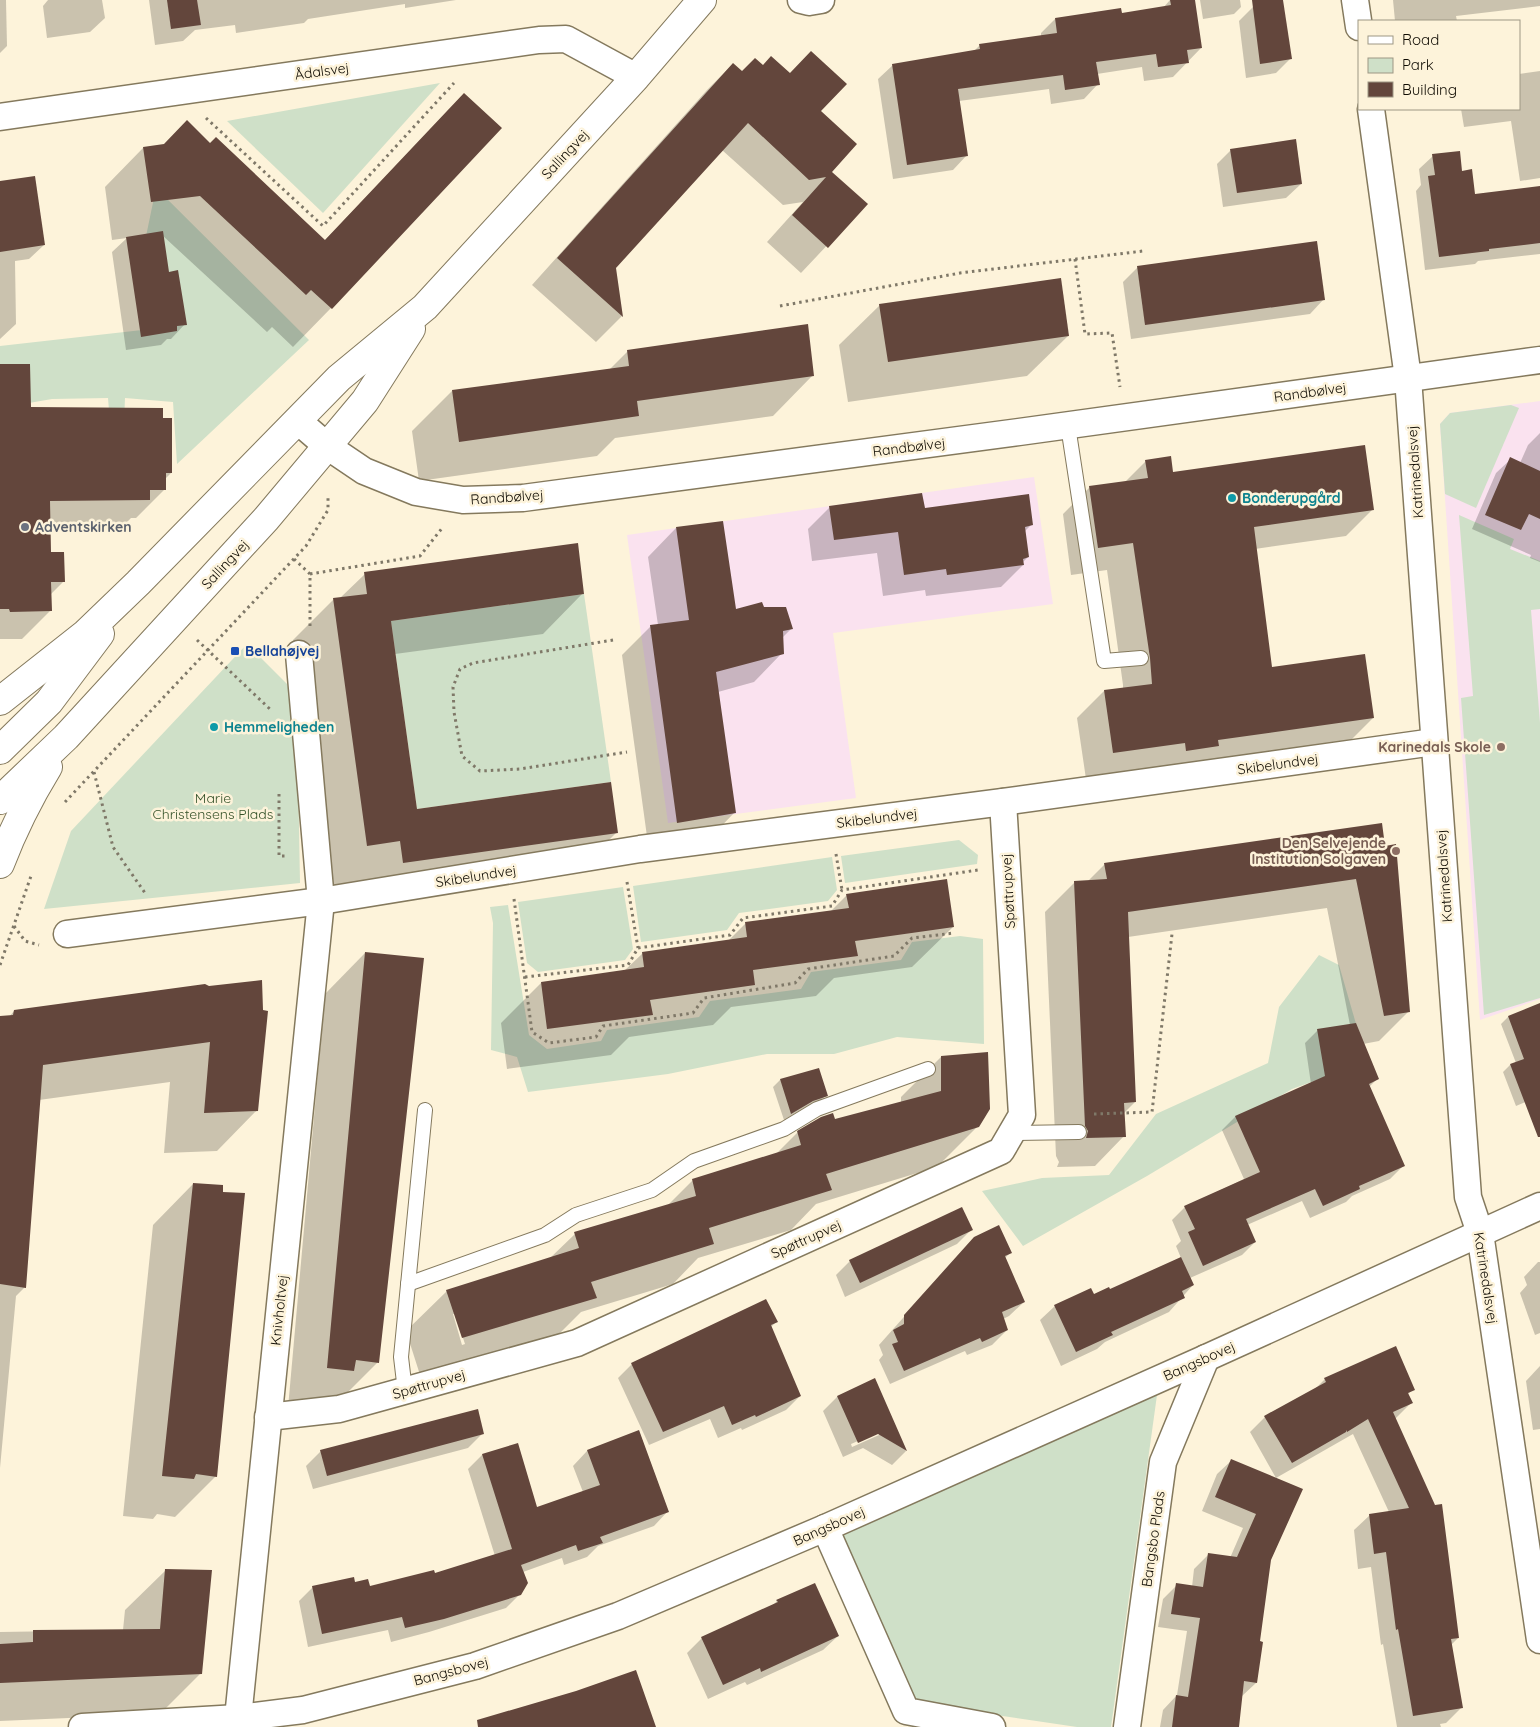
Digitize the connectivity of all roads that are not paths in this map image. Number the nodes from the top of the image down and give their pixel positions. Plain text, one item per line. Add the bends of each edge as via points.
1 (702, 0) edge
2 (801, 0) edge
3 (821, 0) edge
4 (1355, 0) edge
5 (1358, 20) edge
6 (636, 77) junction
7 (1371, 110) edge
8 (0, 117) edge
9 (425, 307) junction
10 (1540, 360) edge
11 (1408, 378) junction
12 (298, 421) junction
13 (1068, 426) junction
14 (327, 446) junction
15 (138, 583) junction
16 (299, 654) road end
17 (1141, 658) dead end
18 (0, 701) edge
19 (66, 737) junction
20 (1434, 742) junction
21 (0, 750) edge
22 (0, 800) edge
23 (1003, 802) junction
24 (0, 864) edge
25 (321, 901) junction
26 (67, 934) dead end
27 (928, 1069) dead end
28 (425, 1110) dead end
29 (1079, 1132) road end
30 (1012, 1133) junction
31 (1540, 1206) edge
32 (1480, 1233) junction
33 (408, 1284) junction
34 (1206, 1358) junction
35 (405, 1391) junction
36 (268, 1417) junction
37 (825, 1528) junction
38 (1539, 1632) edge
39 (238, 1718) junction
40 (302, 1718) edge
41 (82, 1727) edge
42 (992, 1727) edge
43 (1126, 1727) edge

1 - 6 street, Sallingvej
2 - 3 street
4 - 5 street
6 - 8 street, Ådalsvej via 566,39 539,40
6 - 9 street, Sallingvej
7 - 11 street, Katrinedalsvej
9 - 12 street, Sallingvej via 340,378
9 - 14 street, Sallingvej via 364,401
10 - 11 street, Randbølvej
11 - 13 street, Randbølvej
11 - 20 street, Katrinedalsvej
12 - 14 street, Randbølvej
12 - 15 street, Sallingvej
13 - 14 street, Randbølvej via 523,498 463,500 416,492 364,471
13 - 17 lane via 1104,661
14 - 19 street, Sallingvej via 266,519
15 - 18 street, Sallingvej via 85,634
15 - 21 street via 49,702
16 - 25 street
19 - 22 street, Sallingvej
19 - 24 street via 34,789
20 - 23 street, Skibelundvej
20 - 32 street, Katrinedalsvej via 1468,1197
23 - 25 street, Skibelundvej via 622,852
23 - 30 street, Spøttrupvej via 1022,1115
25 - 26 street, Skibelundvej
25 - 36 street, Knivholtvej
27 - 33 lane via 817,1109 784,1129 694,1161 652,1190 576,1215 545,1235
28 - 33 lane
29 - 30 lane
30 - 35 street, Spøttrupvej via 1001,1151 577,1343
31 - 32 street, Bangsbovej
32 - 34 street, Bangsbovej
32 - 38 street, Katrinedalsvej
33 - 35 lane via 401,1357
34 - 37 street, Bangsbovej
34 - 43 street, Bangsbo Plads via 1163,1462
35 - 36 street, Spøttrupvej via 339,1409
36 - 39 street, Knivholtvej
37 - 40 street, Bangsbovej via 574,1632 475,1666
37 - 42 street via 906,1711
39 - 40 street, Bangsbovej
39 - 41 street, Bangsbovej

